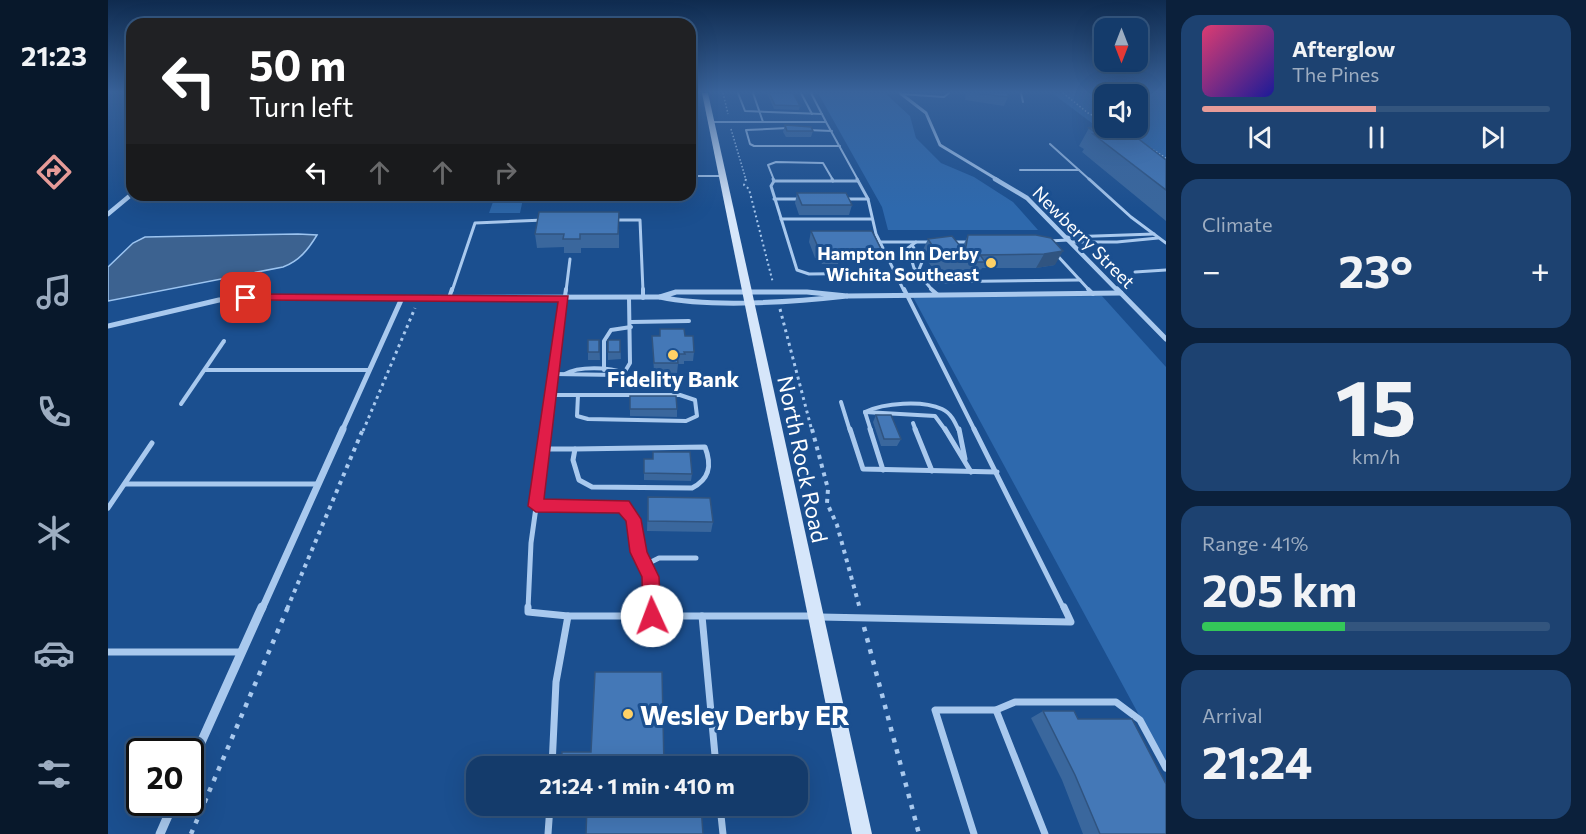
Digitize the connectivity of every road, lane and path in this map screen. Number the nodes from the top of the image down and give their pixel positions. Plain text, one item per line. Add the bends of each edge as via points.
1 (713, 132) edge
2 (732, 132) edge
3 (747, 132) edge
4 (832, 132) edge
5 (934, 132) edge
6 (1050, 144) dead end
7 (1143, 144) edge
8 (840, 146) junction
9 (1166, 158) edge
10 (1020, 171) dead end
11 (1079, 171) junction
12 (696, 176) edge
13 (722, 176) junction
14 (774, 181) junction
15 (833, 181) junction
16 (858, 181) junction
17 (126, 199) edge
18 (774, 199) junction
19 (809, 199) edge
20 (833, 199) edge
21 (868, 199) junction
22 (108, 214) edge
23 (781, 219) junction
24 (872, 219) junction
25 (552, 220) edge
26 (607, 220) edge
27 (1154, 234) junction
28 (1125, 235) junction
29 (1158, 238) junction
30 (1069, 240) junction
31 (1132, 241) junction
32 (880, 242) junction
33 (939, 242) edge
34 (951, 242) edge
35 (975, 242) edge
36 (1166, 243) edge
37 (914, 244) junction
38 (918, 255) dead end
39 (570, 259) dead end
40 (922, 262) dead end
41 (1166, 270) edge
42 (918, 272) junction
43 (1135, 272) dead end
44 (896, 273) junction
45 (1080, 280) junction
46 (924, 282) junction
47 (773, 283) dead end
48 (1093, 294) junction
49 (1121, 294) junction
50 (938, 295) junction
51 (747, 296) junction
52 (847, 296) junction
53 (908, 296) junction
54 (660, 297) junction
55 (402, 298) junction
56 (449, 298) junction
57 (564, 298) junction
58 (629, 298) junction
59 (643, 298) junction
60 (415, 308) dead end
61 (781, 312) dead end
62 (689, 321) dead end
63 (631, 324) junction
64 (108, 326) edge
65 (1166, 339) edge
66 (224, 342) dead end
67 (205, 370) junction
68 (369, 370) junction
69 (604, 370) junction
70 (624, 373) junction
71 (554, 374) junction
72 (565, 374) junction
73 (551, 395) junction
74 (578, 395) junction
75 (841, 402) dead end
76 (181, 404) dead end
77 (865, 412) junction
78 (914, 423) dead end
79 (153, 443) dead end
80 (574, 448) junction
81 (543, 449) junction
82 (965, 459) junction
83 (883, 470) junction
84 (932, 471) junction
85 (971, 472) junction
86 (997, 472) junction
87 (125, 484) junction
88 (318, 484) junction
89 (536, 506) junction
90 (108, 508) edge
91 (696, 558) dead end
92 (645, 565) junction
93 (568, 616) junction
94 (652, 616) junction
95 (702, 616) junction
96 (815, 616) junction
97 (862, 620) junction
98 (108, 652) edge
99 (242, 652) junction
100 (996, 710) junction
101 (203, 738) edge
102 (552, 756) edge
103 (715, 756) edge
104 (1166, 768) edge
105 (168, 816) edge
106 (549, 816) edge
107 (721, 816) edge
108 (160, 834) edge
109 (191, 834) edge
110 (548, 834) edge
111 (723, 834) edge
112 (862, 834) edge
113 (919, 834) edge
114 (974, 834) edge
115 (1045, 834) edge

1 - 13 main road, North Rock Road
2 - 47 path
3 - 8 lane via 754,146
4 - 8 lane
5 - 30 street, Newberry Street via 940,145 1027,198
6 - 11 lane
7 - 9 path
8 - 16 lane
10 - 11 lane
11 - 27 lane
12 - 13 lane
13 - 51 main road, North Rock Road
14 - 15 lane
14 - 15 lane via 768,165 776,162 823,163
14 - 18 lane
15 - 16 lane
16 - 21 lane
17 - 22 street
18 - 19 lane
18 - 23 lane
20 - 21 lane
21 - 24 lane
23 - 24 lane
23 - 44 lane via 797,270 802,273
24 - 32 lane
25 - 56 lane via 475,223
26 - 59 lane via 640,220
27 - 28 lane
27 - 29 lane
28 - 30 lane
28 - 31 lane
29 - 31 lane
29 - 36 lane
30 - 31 lane
30 - 45 lane via 1046,242
30 - 49 street, Newberry Street
32 - 37 lane
32 - 44 lane
33 - 37 lane
34 - 35 lane
37 - 38 lane
37 - 42 lane via 908,248 908,256
39 - 57 lane
40 - 42 lane
41 - 43 lane
42 - 46 lane
44 - 53 lane
45 - 46 lane
45 - 48 lane
46 - 50 lane
48 - 49 street
48 - 50 street
49 - 65 street, Newberry Street
50 - 53 street
51 - 52 street via 807,292
51 - 52 street via 810,300
51 - 54 street via 683,302
51 - 54 street via 676,292
51 - 96 main road, North Rock Road
52 - 53 street
53 - 86 lane
54 - 59 street
55 - 56 street
55 - 64 street via 219,300
55 - 68 street
56 - 57 street
57 - 58 street
57 - 71 lane
58 - 59 street
58 - 63 lane
60 - 109 path
61 - 97 path via 828,489 827,503 837,525
62 - 63 lane
63 - 69 lane via 611,330 604,341
63 - 70 lane via 630,363
66 - 67 lane
67 - 68 lane
67 - 76 lane
68 - 88 street
69 - 70 lane
69 - 72 lane via 572,370
70 - 72 lane
71 - 72 lane
71 - 73 lane
73 - 74 lane
73 - 81 lane
74 - 74 lane via 578,416 588,419 686,421 697,416 695,400 680,394
75 - 83 lane via 863,469
77 - 82 lane via 935,416
77 - 82 lane via 891,406 941,408 949,413 966,445
77 - 83 lane
78 - 84 lane
79 - 87 lane
80 - 80 lane via 576,475 584,485 604,489 692,488 704,483 709,474 705,447
80 - 81 lane
81 - 89 lane
82 - 85 lane
83 - 84 lane
84 - 85 lane
85 - 86 lane
86 - 97 lane via 1071,622
87 - 88 lane
87 - 90 lane
88 - 99 street
89 - 92 lane via 623,506 633,519
89 - 93 lane via 528,612
91 - 92 lane via 659,558
92 - 94 lane via 650,577
93 - 94 lane
93 - 102 lane via 556,682
94 - 95 lane
95 - 96 lane
95 - 103 lane
96 - 97 lane
96 - 112 main road, North Rock Road
97 - 113 path
98 - 99 lane
99 - 101 street
100 - 104 lane via 1015,702 1116,702 1140,720
100 - 114 lane via 935,710
100 - 115 lane
105 - 108 street
106 - 110 lane
107 - 111 lane

